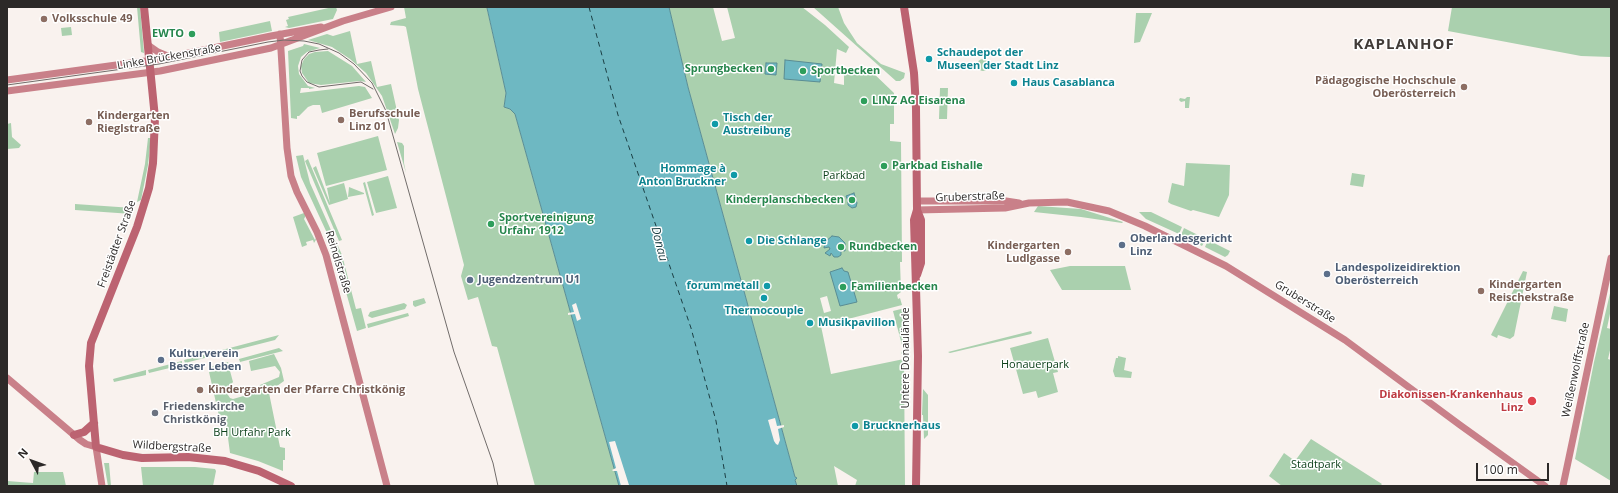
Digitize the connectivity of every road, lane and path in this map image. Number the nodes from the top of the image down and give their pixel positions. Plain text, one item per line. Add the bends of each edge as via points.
1 (144, 7) edge
2 (392, 7) edge
3 (904, 7) edge
4 (330, 26) junction
5 (280, 34) junction
6 (148, 45) junction
7 (281, 45) junction
8 (170, 57) junction
9 (149, 61) junction
10 (151, 73) junction
11 (7, 80) edge
12 (7, 91) edge
13 (917, 201) junction
14 (1023, 203) junction
15 (917, 210) junction
16 (1611, 258) edge
17 (7, 378) edge
18 (94, 423) junction
19 (74, 435) junction
20 (96, 447) junction
21 (102, 486) edge
22 (291, 486) edge
23 (387, 486) edge
24 (916, 486) edge
25 (1545, 486) edge
26 (1563, 486) edge

1 - 6 main road, Freistädter Straße
2 - 4 main road, Linke Brückenstraße
3 - 13 main road, Untere Donaulände via 914,73
4 - 5 main road, Linke Brückenstraße
4 - 7 main road, Linke Brückenstraße
5 - 7 main road, Reindlstraße
5 - 8 main road, Linke Brückenstraße
6 - 8 main road, Linke Brückenstraße
6 - 9 main road, Freistädter Straße
7 - 10 main road, Linke Brückenstraße
7 - 23 main road, Reindlstraße via 291,176 326,255
8 - 9 main road, Linke Brückenstraße
9 - 10 main road, Freistädter Straße
9 - 11 main road, Linke Brückenstraße
10 - 12 main road, Linke Brückenstraße
10 - 18 main road, Freistädter Straße via 155,129 149,188 137,227 91,343 89,366
13 - 14 main road, Gruberstraße
13 - 15 main road, Untere Donaulände
14 - 15 main road, Gruberstraße via 1005,208
14 - 25 main road, Gruberstraße via 1067,202 1108,211 1145,226 1226,266 1345,340
15 - 24 main road, Untere Donaulände via 914,220 918,356
16 - 26 main road, Weißenwolffstraße
17 - 19 main road
18 - 19 main road via 84,432
18 - 20 main road, Freistädter Straße
19 - 20 main road via 86,444
20 - 21 main road, Freistädter Straße
20 - 22 main road, Wildbergstraße via 142,458 188,457 225,461 259,471

